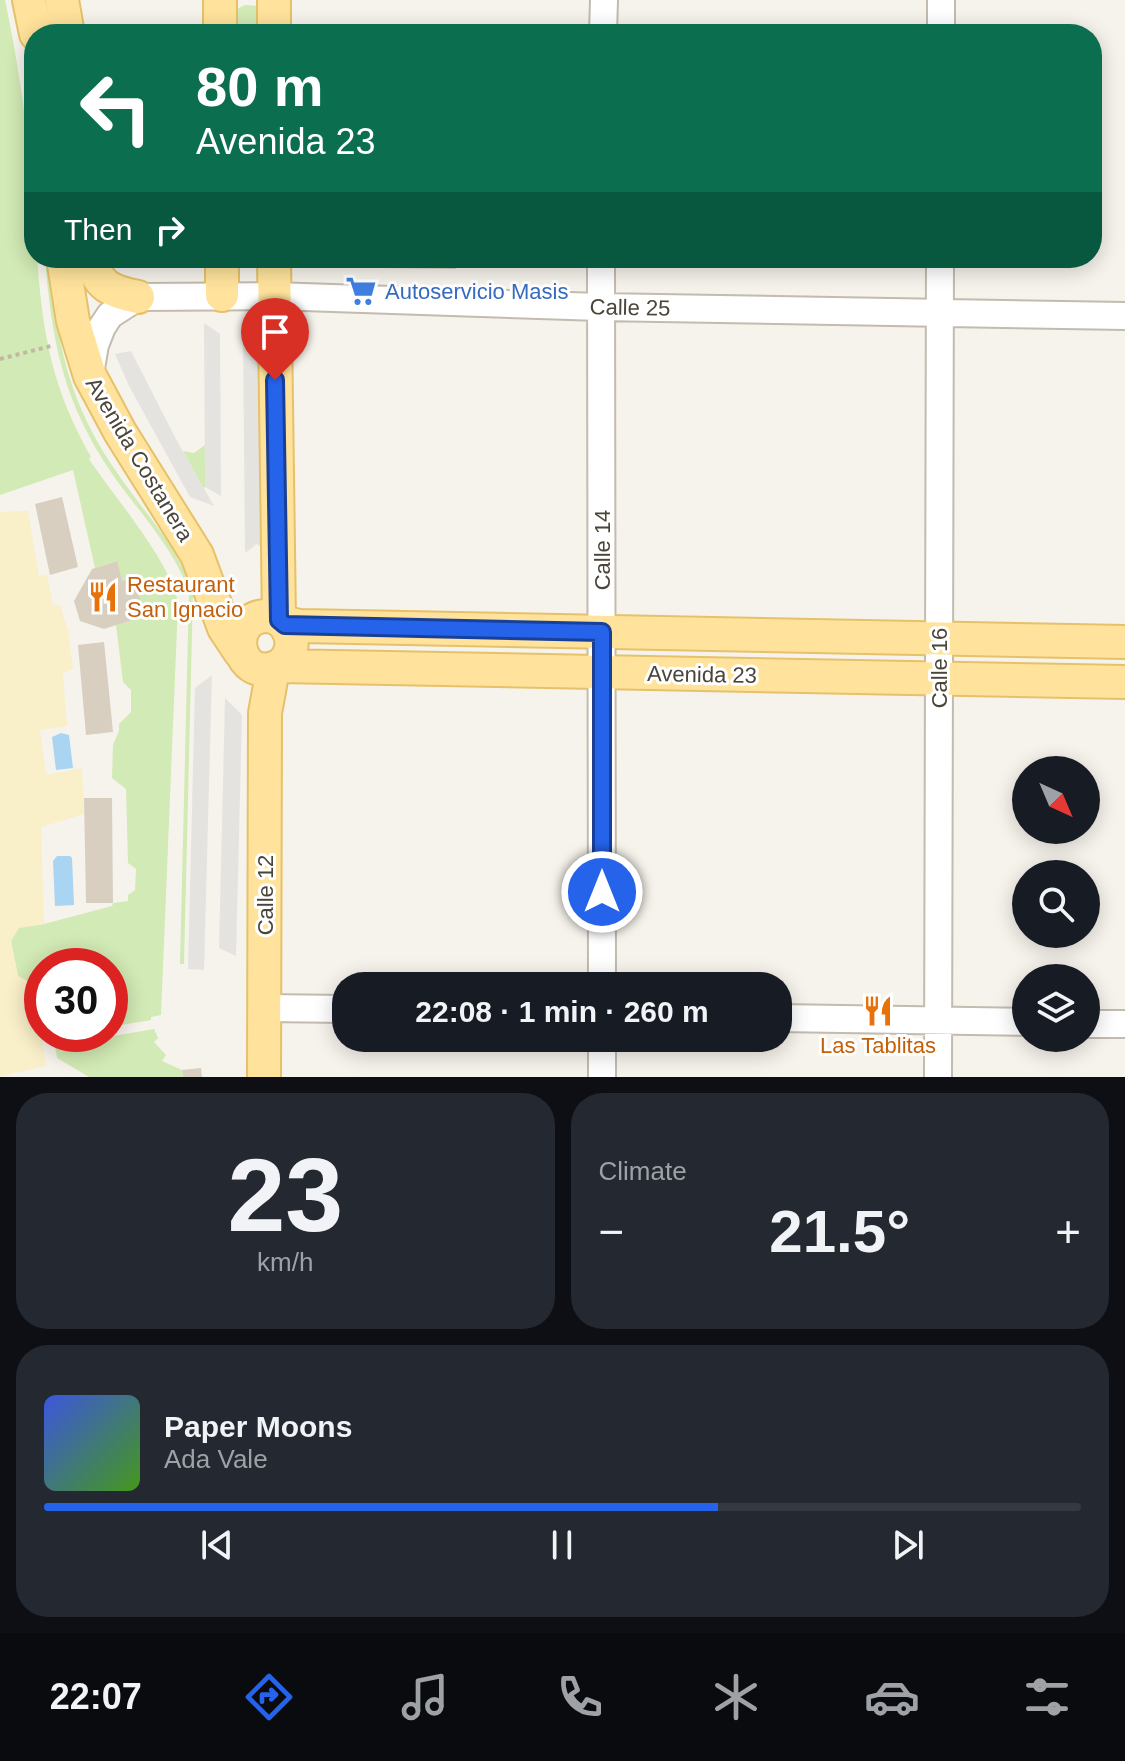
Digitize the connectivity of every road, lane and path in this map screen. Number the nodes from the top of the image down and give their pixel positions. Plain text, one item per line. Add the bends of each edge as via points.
1 (29, 0) edge
2 (62, 0) edge
3 (220, 0) edge
4 (274, 0) edge
5 (604, 0) edge
6 (941, 0) edge
7 (34, 24) edge
8 (66, 24) edge
9 (220, 24) edge
10 (274, 24) edge
11 (603, 24) edge
12 (941, 24) edge
13 (65, 268) edge
14 (94, 268) edge
15 (222, 268) edge
16 (274, 268) edge
17 (601, 268) edge
18 (940, 268) edge
19 (222, 295) junction
20 (274, 296) junction
21 (138, 297) junction
22 (600, 307) junction
23 (940, 313) junction
24 (1125, 316) edge
25 (51, 346) dead end
26 (0, 359) edge
27 (90, 376) junction
28 (282, 622) junction
29 (602, 632) junction
30 (939, 638) junction
31 (1125, 642) edge
32 (260, 662) junction
33 (602, 672) junction
34 (939, 679) junction
35 (1125, 682) edge
36 (602, 972) edge
37 (265, 1008) junction
38 (332, 1009) edge
39 (792, 1018) edge
40 (938, 1021) junction
41 (1012, 1022) edge
42 (1100, 1024) edge
43 (1125, 1024) edge
44 (602, 1052) edge
45 (264, 1077) edge
46 (602, 1077) edge
47 (938, 1077) edge

1 - 7 main road
2 - 8 main road
3 - 9 main road
4 - 10 main road
5 - 11 street
6 - 12 street
13 - 27 main road, Avenida Costanera
14 - 21 main road via 106,287
15 - 19 main road
16 - 20 main road
17 - 22 street, Calle 14
18 - 23 street, Calle 16
19 - 20 street, Calle 25
19 - 21 street, Calle 25
20 - 22 street, Calle 25
20 - 28 main road
21 - 27 street via 110,315 102,327
22 - 23 street, Calle 25
22 - 29 street, Calle 14
23 - 24 street, Calle 25
23 - 30 street, Calle 16
25 - 26 path
27 - 32 main road, Avenida Costanera via 197,555 224,628
28 - 29 main road, Avenida 23
28 - 32 main road via 292,638 286,660
28 - 32 main road via 263,616 248,622 240,636
29 - 30 main road, Avenida 23
29 - 33 street, Calle 14
30 - 31 main road, Avenida 23
30 - 34 street, Calle 16
32 - 33 main road, Avenida 23
32 - 37 main road, Calle 12 via 265,713
33 - 34 main road, Avenida 23
33 - 36 street, Calle 14
34 - 35 main road, Avenida 23
34 - 40 street, Calle 16
37 - 38 street
37 - 45 main road, Calle 12
39 - 40 street
40 - 41 street
40 - 47 street, Calle 16
42 - 43 street
44 - 46 street

